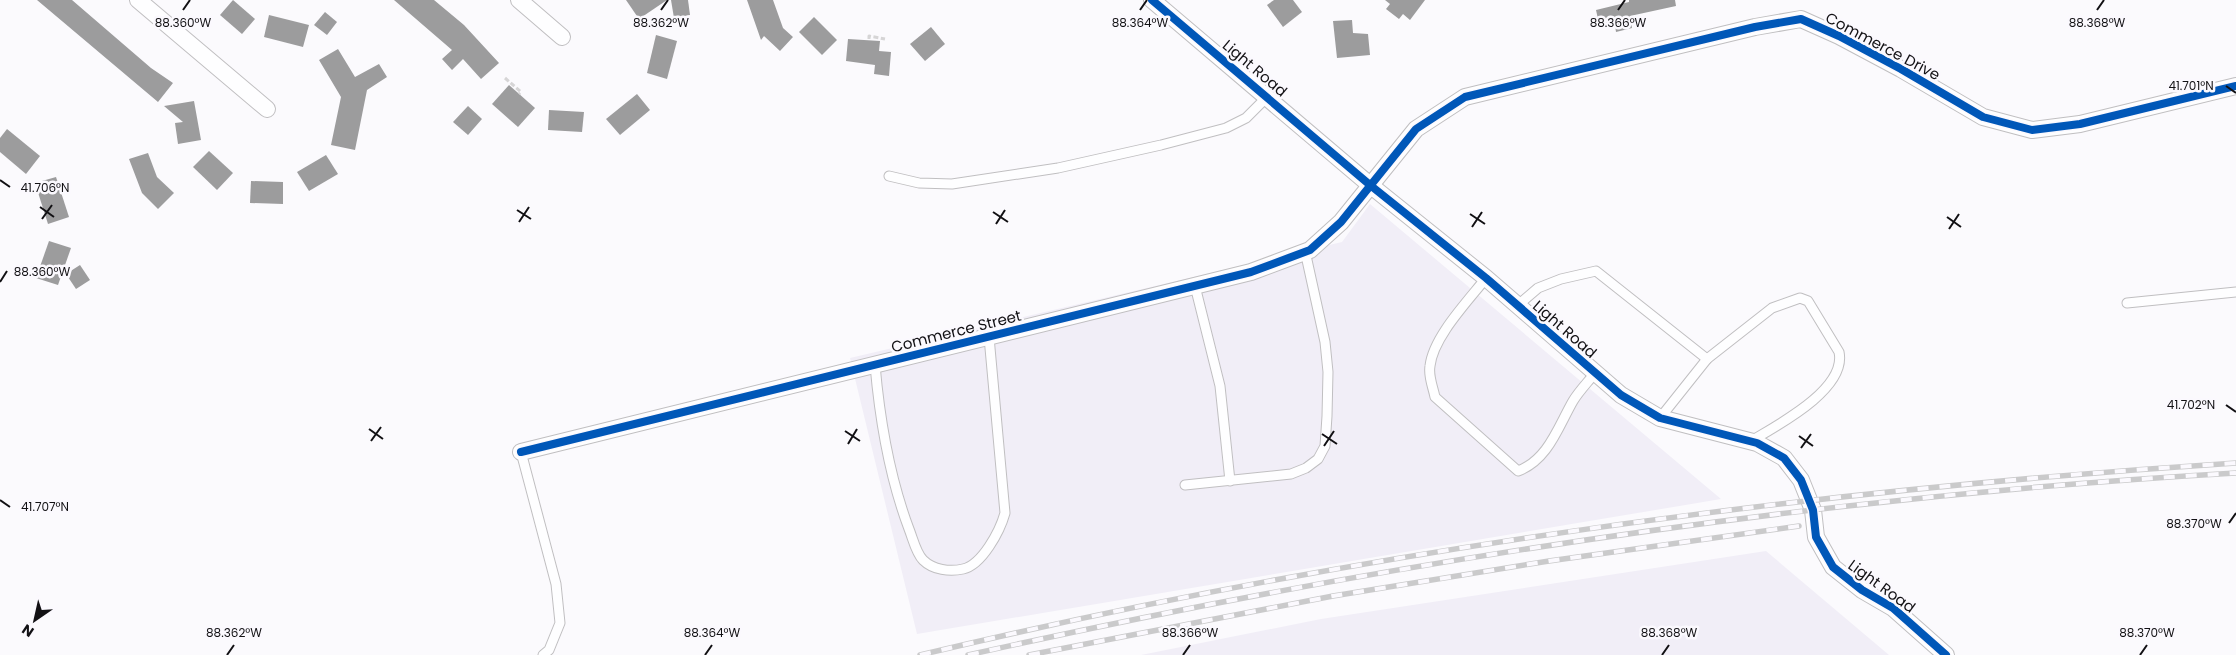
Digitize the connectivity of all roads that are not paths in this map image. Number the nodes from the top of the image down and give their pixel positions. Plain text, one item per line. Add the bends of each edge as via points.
1 (138, 0) edge
2 (519, 0) edge
3 (1152, 0) edge
4 (562, 37) dead end
5 (2236, 86) edge
6 (1267, 97) junction
7 (267, 108) dead end
8 (889, 176) dead end
9 (1370, 184) junction
10 (1305, 251) junction
11 (1486, 278) junction
12 (1195, 286) junction
13 (2236, 292) edge
14 (2127, 303) dead end
15 (1517, 306) junction
16 (989, 337) junction
17 (1707, 359) junction
18 (875, 365) junction
19 (1595, 373) junction
20 (1660, 418) junction
21 (1751, 441) junction
22 (520, 452) joint
23 (1230, 480) junction
24 (1185, 486) dead end
25 (543, 655) edge
26 (1946, 655) edge

1 - 7 street
2 - 4 street
3 - 6 street, Light Road
5 - 9 street, Commerce Drive via 2080,124 2032,130 1983,117 1839,36 1801,20 1755,27 1465,97 1416,129
6 - 8 lane via 1246,118 1226,128 1058,168 952,184 920,183
6 - 9 street, Light Road
9 - 10 street, Commerce Street via 1341,222
9 - 11 street, Light Road
10 - 12 street, Commerce Street via 1251,272
10 - 23 lane via 1325,342 1328,372 1325,446 1318,459 1291,474
11 - 15 street, Light Road
11 - 19 lane via 1441,338 1430,366 1431,380 1435,397 1518,471 1531,466 1552,442 1574,400
12 - 16 street, Commerce Street
12 - 23 lane via 1220,386
13 - 14 lane
15 - 17 lane via 1538,288 1596,271
15 - 19 street, Light Road
16 - 18 street, Commerce Street
16 - 18 lane via 1005,513 998,533 968,568 934,568 923,560 917,549 901,506 880,420
17 - 20 lane
17 - 21 lane via 1772,308 1800,298 1808,301 1839,352 1841,360 1831,382 1803,409
18 - 22 street, Commerce Street
19 - 20 street, Light Road via 1621,396
20 - 21 street, Light Road
21 - 26 street, Light Road via 1784,458 1801,480 1813,510 1816,537 1833,567 1862,590 1893,608
22 - 25 lane via 557,594 560,623 549,650
23 - 24 lane

